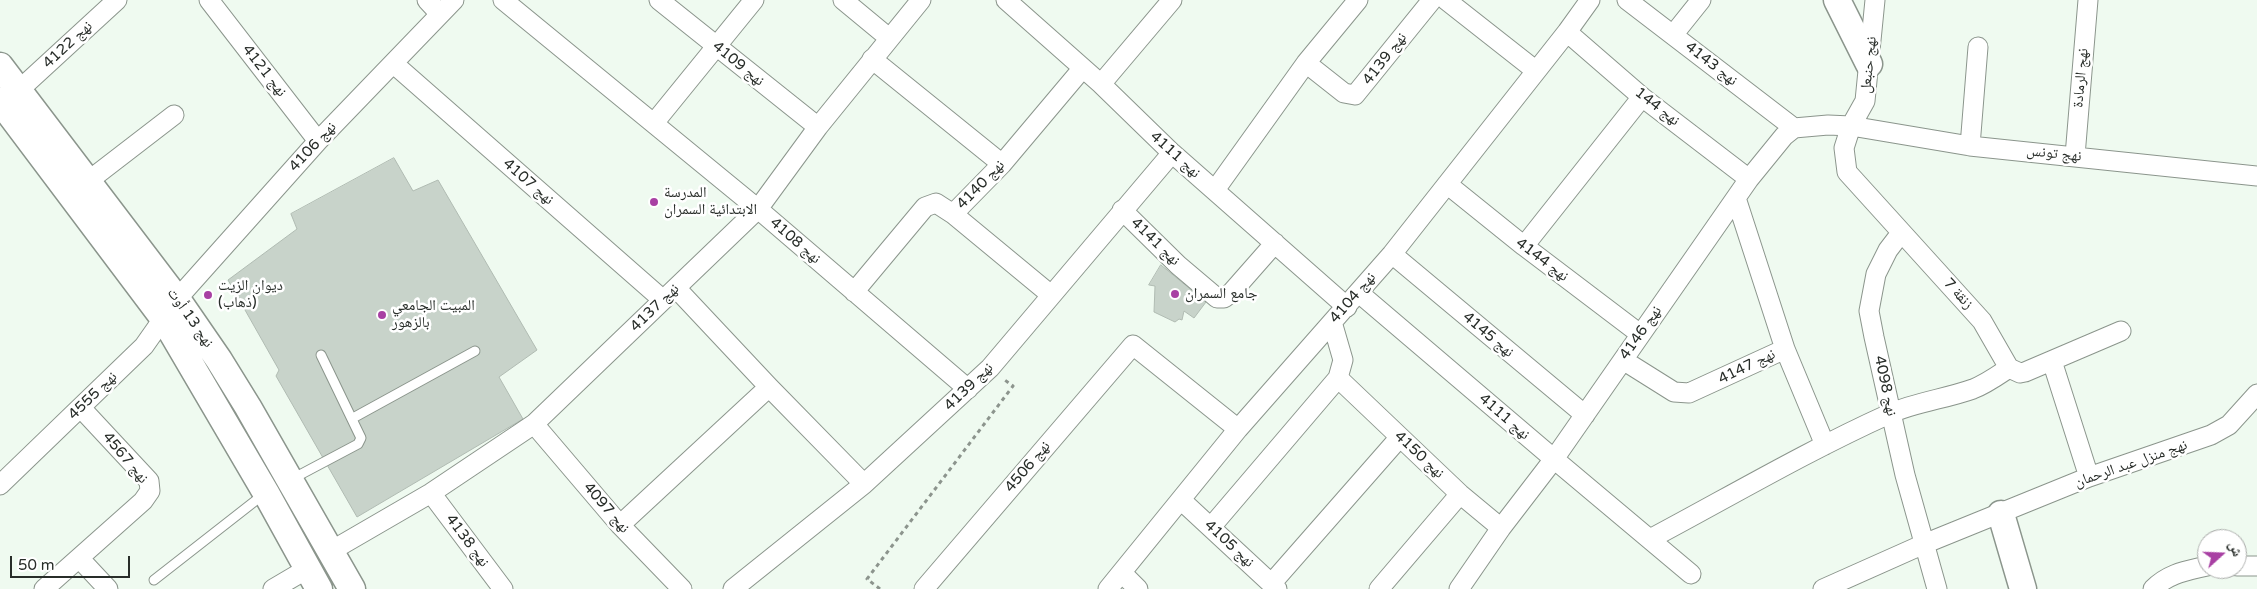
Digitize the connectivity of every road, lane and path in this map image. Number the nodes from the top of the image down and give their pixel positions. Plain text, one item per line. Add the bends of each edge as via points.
1 (117, 0) edge
2 (209, 0) edge
3 (427, 0) edge
4 (454, 0) edge
5 (503, 0) edge
6 (659, 0) edge
7 (754, 0) edge
8 (843, 0) edge
9 (921, 0) edge
10 (1006, 0) edge
11 (1172, 0) edge
12 (1358, 0) edge
13 (1432, 0) edge
14 (1446, 0) edge
15 (1590, 0) edge
16 (1627, 0) edge
17 (1702, 0) edge
18 (1837, 0) edge
19 (1874, 0) edge
20 (2088, 0) edge
21 (440, 14) junction
22 (1567, 32) junction
23 (1673, 35) junction
24 (889, 38) junction
25 (717, 47) junction
26 (1978, 47) dead end
27 (872, 59) junction
28 (1306, 63) junction
29 (394, 64) junction
30 (1869, 64) junction
31 (0, 66) edge
32 (1082, 69) junction
33 (1536, 70) junction
34 (1101, 84) junction
35 (9, 96) edge
36 (1642, 97) junction
37 (174, 115) dead end
38 (654, 123) junction
39 (1852, 126) junction
40 (818, 128) junction
41 (1794, 128) junction
42 (318, 141) junction
43 (1970, 146) junction
44 (1172, 153) junction
45 (2075, 156) junction
46 (1002, 164) junction
47 (2257, 176) edge
48 (1749, 179) junction
49 (87, 182) junction
50 (1447, 184) junction
51 (1215, 190) junction
52 (1736, 198) junction
53 (758, 209) junction
54 (1122, 210) junction
55 (953, 214) junction
56 (1901, 233) junction
57 (1275, 243) junction
58 (1524, 246) junction
59 (1392, 254) junction
60 (854, 292) junction
61 (1359, 292) junction
62 (669, 294) junction
63 (1051, 295) junction
64 (1346, 306) junction
65 (170, 309) junction
66 (1332, 322) junction
67 (2121, 332) dead end
68 (1640, 334) junction
69 (1785, 348) junction
70 (475, 351) dead end
71 (321, 355) dead end
72 (1623, 360) junction
73 (2052, 361) junction
74 (990, 368) junction
75 (2009, 368) junction
76 (1338, 378) junction
77 (769, 387) junction
78 (968, 389) junction
79 (2257, 394) edge
80 (81, 408) junction
81 (1890, 413) junction
82 (1585, 415) junction
83 (352, 418) junction
84 (534, 424) junction
85 (1238, 429) junction
86 (1400, 438) junction
87 (1825, 445) junction
88 (1554, 460) junction
89 (2089, 477) junction
90 (290, 480) junction
91 (864, 484) junction
92 (0, 485) edge
93 (266, 492) junction
94 (431, 493) junction
95 (1460, 494) junction
96 (1181, 500) junction
97 (1997, 515) junction
98 (620, 525) junction
99 (1211, 527) junction
100 (1501, 528) junction
101 (1650, 539) junction
102 (1924, 544) junction
103 (331, 551) junction
104 (79, 558) junction
105 (2197, 568) edge
106 (1122, 573) junction
107 (1691, 574) dead end
108 (313, 579) edge
109 (154, 580) dead end
110 (1274, 586) edge
111 (44, 589) edge
112 (108, 589) edge
113 (274, 589) edge
114 (352, 589) edge
115 (504, 589) edge
116 (682, 589) edge
117 (733, 589) edge
118 (880, 589) edge
119 (924, 589) edge
120 (1108, 589) edge
121 (1138, 589) edge
122 (1379, 589) edge
123 (1459, 589) edge
124 (1823, 589) edge
125 (1937, 589) edge
126 (2023, 589) edge
127 (2154, 589) edge

1 - 35 street, نهج 4122
2 - 42 street, نهج 4121
3 - 21 street
4 - 21 street, نهج 4106
5 - 38 street, نهج 4108
6 - 25 street, نهج 4109
7 - 25 street
8 - 24 street
9 - 24 street, نهج 4137
10 - 32 street, نهج 4111
11 - 34 street
12 - 28 street
13 - 28 street, نهج 4139 via 1355,95 1344,93
14 - 33 street
15 - 22 street, نهج 4104
16 - 23 street, نهج 4143
17 - 23 street
18 - 30 main road
19 - 30 street, نهج حنبعل
20 - 45 street, نهج الرمادة
21 - 29 street, نهج 4106
22 - 33 street, نهج 4104
22 - 36 street, نهج 144
23 - 41 street, نهج 4143
24 - 27 street, نهج 4137
25 - 38 street
25 - 40 street, نهج 4109
26 - 43 street
27 - 40 street, نهج 4137
27 - 46 street
28 - 51 street
29 - 42 street, نهج 4106
29 - 62 street, نهج 4107
30 - 39 street, نهج حنبعل via 1865,101
31 - 35 main road, نهج 13 أوت
32 - 34 street, نهج 4111
32 - 46 street, نهج 4140
33 - 50 street, نهج 4104
34 - 44 street, نهج 4111
35 - 49 main road, نهج 13 أوت
35 - 65 main road, نهج 13 أوت
36 - 48 street, نهج 144
36 - 58 street
37 - 49 street
38 - 53 street, نهج 4108
39 - 41 street via 1828,124
39 - 43 street, نهج تونس
39 - 56 street, زنقة 7 via 1844,148 1847,172
40 - 53 street, نهج 4137
41 - 48 street, نهج 4146
42 - 65 street, نهج 4106
43 - 45 street, نهج تونس
44 - 51 street, نهج 4111
44 - 54 street, نهج 4139
45 - 47 street, نهج تونس
46 - 55 street, نهج 4140
48 - 52 street, نهج 4146
49 - 65 main road, نهج 13 أوت
50 - 58 street, نهج 4144
50 - 59 street, نهج 4104
51 - 57 street, نهج 4111
52 - 68 street, نهج 4146
52 - 69 street, نهج 4147
53 - 60 street, نهج 4108
53 - 62 street, نهج 4137
54 - 57 street, نهج 4141 via 1217,298 1230,294
54 - 63 street, نهج 4139
55 - 60 street, نهج 4140 via 936,203 925,207
55 - 63 street
56 - 75 street, زنقة 7 via 1982,321
56 - 81 street, نهج 4098 via 1876,274 1870,311
57 - 64 street, نهج 4111
58 - 68 street, نهج 4144
59 - 61 street, نهج 4104
59 - 82 street, نهج 4145
60 - 78 street, نهج 4108
61 - 64 street, نهج 4104
61 - 88 street, نهج 4111
62 - 77 street, نهج 4107
62 - 84 street, نهج 4137
63 - 74 street, نهج 4139
64 - 66 street, نهج 4104
65 - 80 street, نهج 4555 via 144,346
65 - 90 main road, نهج 13 أوت via 224,368
65 - 93 main road, نهج 13 أوت
66 - 76 street via 1343,360
66 - 85 street, نهج 4104
67 - 73 street
68 - 72 street, نهج 4146
69 - 72 street, نهج 4147 via 1704,388 1683,394 1674,392
69 - 87 street
70 - 83 lane
71 - 83 lane
72 - 82 street, نهج 4146
73 - 75 street via 2020,373
73 - 89 street
74 - 78 street, نهج 4139
74 - 118 path via 1013,386 866,579
75 - 81 street via 1972,389
76 - 86 street, نهج 4150
76 - 99 street
77 - 91 street, نهج 4107
77 - 98 street
78 - 91 street, نهج 4139
79 - 89 street, نهج منزل عبد الرحمان via 2229,425 2211,435
80 - 92 street, نهج 4555
80 - 104 street, نهج 4567 via 149,482 150,491
81 - 87 street
81 - 102 street, نهج 4098
82 - 88 street, نهج 4146
83 - 90 lane via 361,438 358,444
84 - 94 street, نهج 4137
84 - 98 street, نهج 4097
85 - 96 street, نهج 4104
85 - 119 street, نهج 4506 via 1133,345
86 - 95 street, نهج 4150
86 - 110 street
87 - 101 street
88 - 100 street, نهج 4146
88 - 101 street, نهج 4111
89 - 97 street, نهج منزل عبد الرحمان
90 - 103 main road, نهج 13 أوت
91 - 117 street, نهج 4139
93 - 108 main road, نهج 13 أوت
93 - 109 lane
94 - 103 street, نهج 4137
94 - 115 street, نهج 4138
95 - 100 street, نهج 4150
95 - 122 street
96 - 99 street, نهج 4105
96 - 106 street, نهج 4104
97 - 102 street
97 - 126 main road
98 - 116 street, نهج 4097
99 - 110 street, نهج 4105
100 - 123 street, نهج 4146
101 - 107 street, نهج 4111
102 - 124 street
102 - 125 street, نهج 4098
103 - 114 main road, نهج 13 أوت
104 - 111 street, نهج 4567
104 - 112 street
105 - 127 street via 2164,578
106 - 120 street, نهج 4104
106 - 121 street
108 - 113 street

